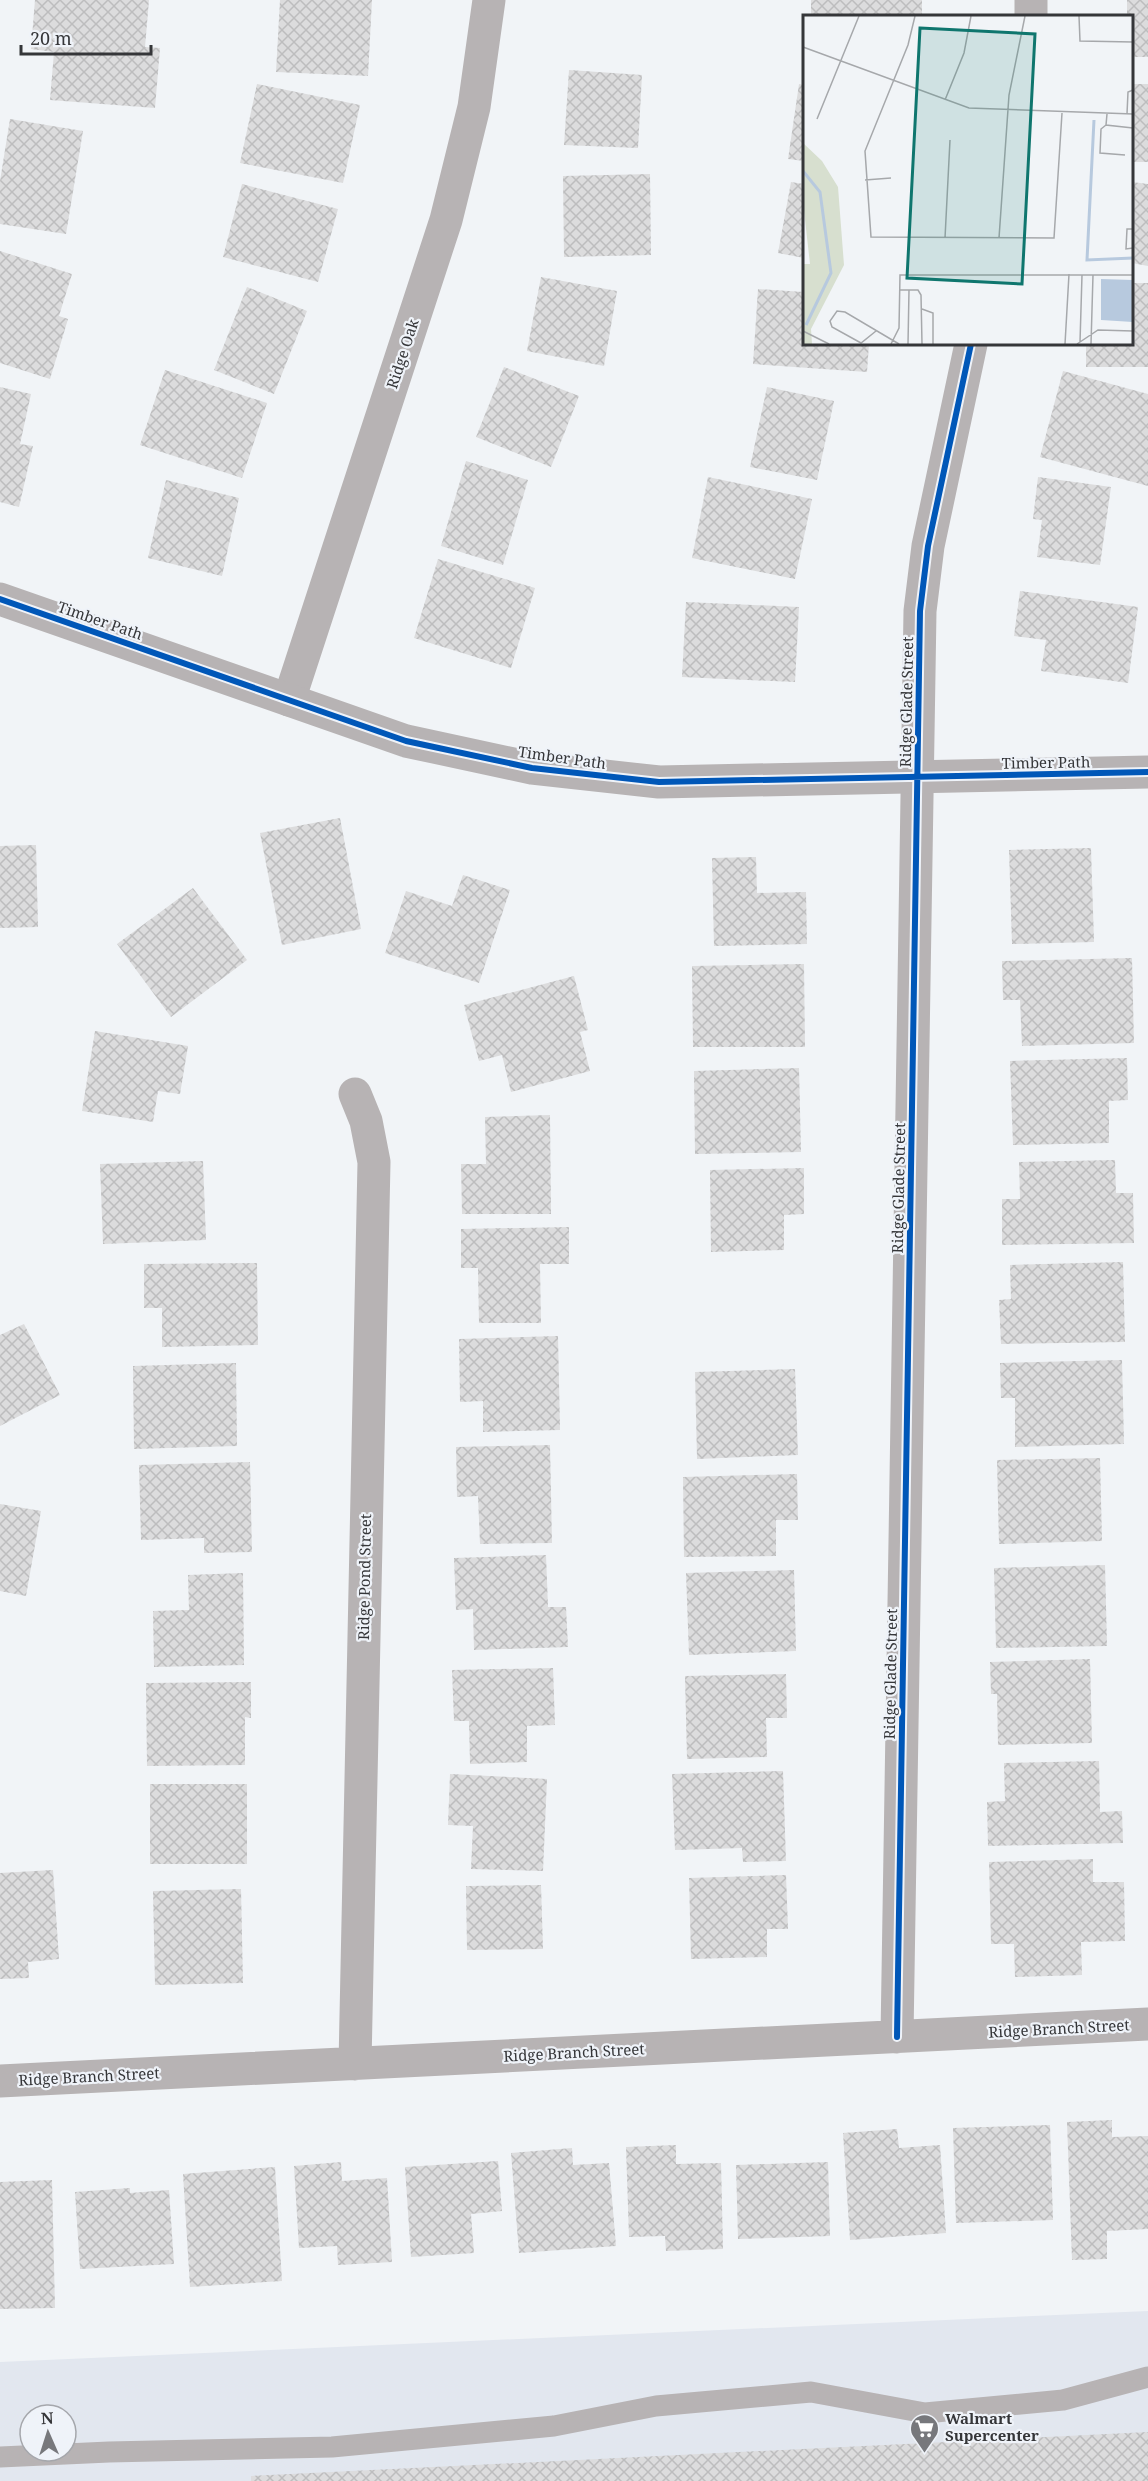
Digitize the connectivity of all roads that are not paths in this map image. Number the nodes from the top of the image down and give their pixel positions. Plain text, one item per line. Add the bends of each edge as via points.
1 (489, 0) edge
2 (971, 345) edge
3 (0, 599) edge
4 (289, 700) junction
5 (1148, 772) edge
6 (917, 778) junction
7 (355, 1094) dead end
8 (1148, 2024) edge
9 (897, 2037) junction
10 (355, 2064) junction
11 (0, 2081) edge
12 (1148, 2377) edge
13 (0, 2457) edge

1 - 4 street, Ridge Oak via 474,107 446,220
2 - 6 street, Ridge Glade Street via 928,546 920,611
3 - 4 street, Timber Path
4 - 6 street, Timber Path via 406,741 532,768 659,782
5 - 6 street, Timber Path
6 - 9 street, Ridge Glade Street
7 - 10 street, Ridge Pond Street via 366,1121 374,1162
8 - 9 street, Ridge Branch Street
9 - 10 street, Ridge Branch Street
10 - 11 street, Ridge Branch Street
12 - 13 lane via 1063,2400 925,2413 811,2392 656,2406 554,2426 332,2447

